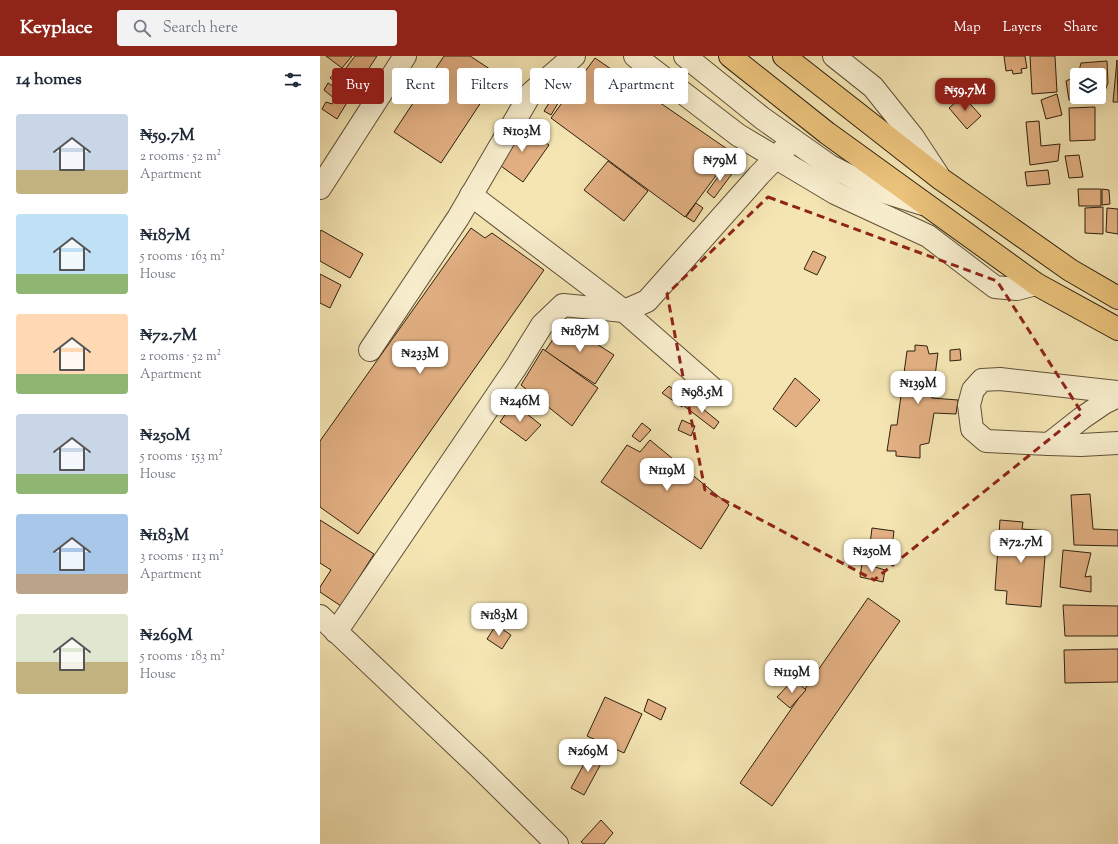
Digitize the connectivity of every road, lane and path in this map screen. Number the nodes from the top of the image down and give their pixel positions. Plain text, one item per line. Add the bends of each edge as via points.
1 (405, 56) edge
2 (574, 56) edge
3 (635, 56) edge
4 (685, 56) edge
5 (730, 56) edge
6 (784, 56) edge
7 (834, 56) edge
8 (793, 140) junction
9 (776, 158) junction
10 (941, 179) junction
11 (320, 188) edge
12 (471, 195) junction
13 (924, 204) junction
14 (1036, 284) junction
15 (1118, 298) edge
16 (624, 311) junction
17 (1118, 329) edge
18 (370, 350) dead end
19 (712, 388) dead end
20 (1118, 392) edge
21 (1118, 396) edge
22 (1118, 443) edge
23 (1049, 444) junction
24 (320, 616) edge
25 (336, 632) junction
26 (557, 844) edge

1 - 11 street
2 - 12 street via 531,92
3 - 9 street via 738,135
4 - 8 street
5 - 13 main road via 827,133
6 - 10 main road
7 - 10 street via 873,87 913,137
8 - 9 street
8 - 13 street via 830,166 878,190
9 - 14 street via 835,193 928,236 995,288 1017,289
9 - 16 street via 647,300
10 - 15 main road via 1070,270
12 - 16 street
12 - 18 street
13 - 14 main road
14 - 17 main road
16 - 19 street
16 - 25 street via 563,305 542,326
20 - 23 street via 1000,379 982,380 973,390 969,405 972,430 986,441
21 - 23 street via 1082,418
22 - 23 street
24 - 25 street
25 - 26 street

